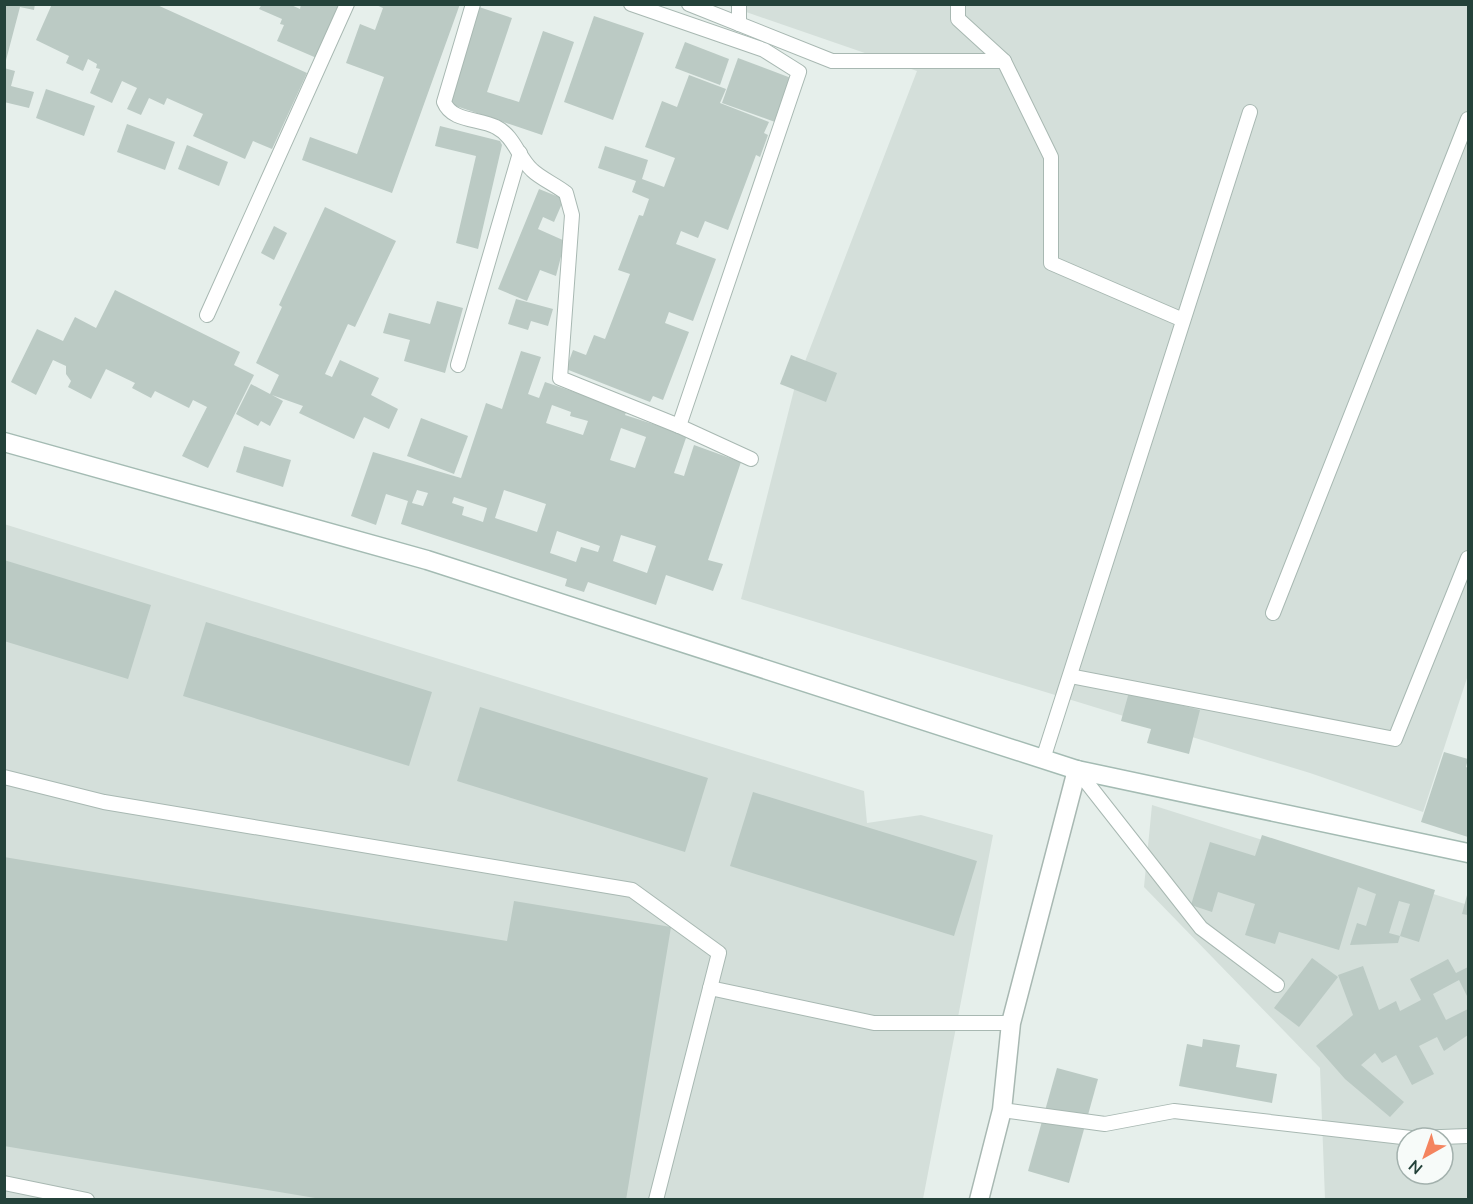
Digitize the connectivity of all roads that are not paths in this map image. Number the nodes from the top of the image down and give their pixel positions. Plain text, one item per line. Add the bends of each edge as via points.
1 (347, 4) edge
2 (473, 4) edge
3 (631, 4) edge
4 (689, 4) edge
5 (739, 4) edge
6 (958, 4) edge
7 (739, 24) junction
8 (1004, 61) junction
9 (1250, 112) dead end
10 (1468, 118) edge
11 (519, 153) junction
12 (207, 315) dead end
13 (1183, 320) junction
14 (458, 365) dead end
15 (679, 426) junction
16 (4, 442) edge
17 (751, 459) dead end
18 (1468, 558) edge
19 (1273, 613) dead end
20 (1070, 676) junction
21 (1043, 759) junction
22 (1077, 770) junction
23 (4, 777) edge
24 (1468, 853) edge
25 (1276, 985) dead end
26 (710, 988) junction
27 (1011, 1023) junction
28 (1002, 1110) junction
29 (1395, 1136) edge
30 (4, 1184) edge
31 (87, 1200) edge
32 (656, 1200) edge
33 (979, 1200) edge

1 - 12 lane
2 - 11 lane via 444,102 447,110 458,116 496,127 510,138
3 - 15 lane via 764,50 799,72
4 - 7 lane
5 - 7 lane
6 - 8 lane via 958,19
7 - 8 lane via 832,61
8 - 13 lane via 1051,157 1051,263
9 - 13 lane
10 - 19 lane
11 - 14 lane
11 - 15 lane via 532,171 566,193 572,215 560,378
13 - 20 lane
15 - 17 lane
16 - 21 street via 427,560
18 - 20 lane via 1395,739
20 - 21 lane
21 - 22 street
22 - 24 street
22 - 25 lane via 1201,928
22 - 27 street
23 - 26 lane via 104,802 632,890 719,953
26 - 27 lane via 874,1023
26 - 32 lane
27 - 28 street
28 - 29 lane via 1105,1124 1174,1111
28 - 33 street
30 - 31 lane

